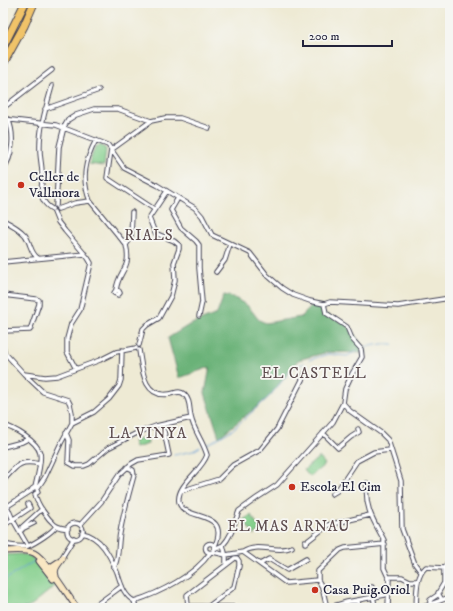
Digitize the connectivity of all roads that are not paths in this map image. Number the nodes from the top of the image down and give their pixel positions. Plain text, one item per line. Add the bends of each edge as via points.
1 (22, 3) edge
2 (25, 3) edge
3 (34, 3) edge
4 (17, 21) junction
5 (3, 48) edge
6 (3, 64) edge
7 (52, 70) dead end
8 (52, 86) dead end
9 (99, 90) dead end
10 (3, 108) edge
11 (45, 109) junction
12 (3, 119) edge
13 (8, 119) junction
14 (151, 120) junction
15 (42, 123) junction
16 (64, 128) junction
17 (209, 128) dead end
18 (96, 140) junction
19 (111, 150) junction
20 (3, 169) edge
21 (167, 191) junction
22 (178, 198) junction
23 (90, 201) junction
24 (57, 208) junction
25 (154, 209) junction
26 (53, 210) junction
27 (132, 212) dead end
28 (3, 220) edge
29 (230, 244) junction
30 (126, 245) junction
31 (32, 252) junction
32 (85, 254) junction
33 (38, 258) junction
34 (29, 259) junction
35 (3, 262) edge
36 (216, 272) dead end
37 (116, 290) dead end
38 (3, 295) edge
39 (450, 298) edge
40 (324, 304) junction
41 (199, 316) dead end
42 (3, 331) edge
43 (3, 344) edge
44 (138, 348) junction
45 (122, 350) junction
46 (76, 369) junction
47 (306, 372) dead end
48 (24, 374) junction
49 (343, 403) junction
50 (191, 418) junction
51 (72, 423) junction
52 (3, 425) edge
53 (358, 429) dead end
54 (164, 431) dead end
55 (66, 433) junction
56 (323, 433) junction
57 (28, 439) junction
58 (3, 447) edge
59 (390, 450) junction
60 (39, 464) junction
61 (127, 467) junction
62 (3, 481) edge
63 (367, 483) dead end
64 (36, 488) junction
65 (31, 491) junction
66 (180, 492) junction
67 (35, 494) junction
68 (332, 494) dead end
69 (28, 504) dead end
70 (7, 506) junction
71 (3, 509) edge
72 (42, 509) junction
73 (370, 515) junction
74 (13, 520) junction
75 (80, 525) junction
76 (3, 526) edge
77 (56, 526) junction
78 (68, 529) junction
79 (20, 530) junction
80 (82, 533) junction
81 (74, 538) junction
82 (217, 541) junction
83 (305, 541) dead end
84 (3, 544) edge
85 (211, 544) junction
86 (385, 544) junction
87 (28, 546) junction
88 (221, 546) junction
89 (292, 547) dead end
90 (3, 551) edge
91 (212, 551) junction
92 (30, 552) junction
93 (243, 552) junction
94 (226, 555) junction
95 (38, 559) junction
96 (306, 559) dead end
97 (61, 560) joint
98 (450, 561) edge
99 (260, 564) junction
100 (226, 565) junction
101 (114, 567) junction
102 (51, 568) junction
103 (444, 568) junction
104 (420, 572) junction
105 (388, 577) junction
106 (318, 580) junction
107 (418, 581) junction
108 (122, 586) junction
109 (372, 587) dead end
110 (60, 590) junction
111 (439, 594) junction
112 (385, 595) dead end
113 (373, 597) junction
114 (450, 597) edge
115 (442, 600) junction
116 (134, 601) junction
117 (358, 601) dead end
118 (430, 604) junction
119 (209, 606) junction
120 (75, 608) edge
121 (92, 608) edge
122 (136, 608) edge
123 (237, 608) edge
124 (327, 608) edge
125 (359, 608) edge
126 (375, 608) edge
127 (388, 608) edge
128 (416, 608) edge
129 (420, 608) edge

1 - 4 highway
2 - 4 highway
3 - 6 highway
4 - 5 highway
7 - 10 street
8 - 11 street
9 - 11 street
11 - 15 street
12 - 13 street
13 - 15 street
13 - 20 street via 11,128 11,151
14 - 16 street via 118,109 94,109 70,118
14 - 17 street via 180,118
14 - 19 street
15 - 16 street
15 - 26 street via 41,197
16 - 18 street
16 - 24 street via 59,147
18 - 19 street via 108,145
18 - 23 street via 87,160 85,173 85,186
19 - 21 street via 126,169
19 - 25 street via 107,178
21 - 22 street
21 - 25 street
22 - 29 street via 200,212 212,235
22 - 41 street via 171,210 181,228 198,245 202,302
23 - 24 street
23 - 30 street
24 - 26 street via 54,206
25 - 44 street via 149,218 155,232 174,241 180,247 175,260 175,280 171,296 158,318 143,329
26 - 32 street via 58,222
27 - 30 street via 131,238
28 - 31 street via 25,235
29 - 36 street via 225,260
29 - 40 street via 250,253 282,288 310,301
30 - 37 street via 128,262 118,279
31 - 33 street
31 - 34 street
32 - 33 street
32 - 46 street via 91,266 80,310 70,327 66,347
33 - 34 street
34 - 35 street
38 - 42 street via 36,299 39,300 39,304 30,330
39 - 40 street via 398,306 330,302
40 - 49 street via 326,313 347,327 352,339 361,349 362,357 345,389
43 - 48 street via 4,352
44 - 45 street
44 - 50 street via 149,388 163,394 183,393 188,399
45 - 46 street
45 - 51 street via 122,380 119,386 94,412
46 - 48 street via 51,377
47 - 66 street via 277,429 260,450 234,465 219,479
48 - 51 street via 43,392 68,400
49 - 56 street via 333,422
49 - 59 street via 381,433 388,440
50 - 55 street via 137,433 108,448 89,464 80,467 68,462 69,440
50 - 66 street via 207,454 202,465
51 - 55 street
52 - 57 street via 14,428
53 - 56 street via 359,432 338,448
54 - 61 street via 169,454 138,460
55 - 64 street via 45,477
56 - 88 street via 278,485 239,511 231,533
57 - 58 street
57 - 60 street via 40,453
59 - 68 street via 374,452 357,460 337,491
59 - 104 street via 400,481 402,529
60 - 62 street via 30,461 22,463
60 - 64 street
61 - 75 street
61 - 101 street via 133,470 134,475 120,532 117,563
63 - 73 street via 365,495
64 - 65 street
64 - 67 street via 38,492
65 - 67 street
65 - 70 street
66 - 82 street via 179,503 183,509 214,523 219,530
67 - 72 street
69 - 74 street via 30,508
70 - 71 street
70 - 74 street
72 - 77 street
72 - 79 street via 31,523
73 - 83 street via 328,525 306,543
73 - 86 street
74 - 76 street
74 - 79 street
75 - 78 street via 73,523
75 - 80 street
77 - 78 street
77 - 87 street via 54,530
78 - 81 street via 69,535
79 - 87 street
80 - 81 street
80 - 101 street via 99,541
81 - 97 street
82 - 85 street
82 - 88 street
82 - 91 street
84 - 87 street
85 - 91 street
85 - 91 street via 205,549
86 - 105 street via 384,568
86 - 106 street via 340,550 318,571
88 - 91 street
88 - 94 street
89 - 93 street via 286,550 254,548
90 - 92 street
91 - 94 street
91 - 116 street via 204,562 182,578 158,592
92 - 95 street
92 - 102 street
93 - 94 street
93 - 99 street
94 - 100 street
95 - 102 street
95 - 110 street
96 - 99 street via 287,570 269,559
97 - 102 street
98 - 103 street
99 - 106 street via 286,582
100 - 119 street via 235,558 239,561 234,587
100 - 119 street via 187,595 188,606
101 - 108 street
102 - 110 street via 50,574
102 - 120 street
103 - 104 street via 426,567
103 - 111 street via 444,583
104 - 107 street
105 - 107 street
105 - 127 street
106 - 124 street
107 - 128 street
108 - 116 street
108 - 121 street
109 - 113 street
110 - 120 street
111 - 115 street
111 - 118 street via 430,600
112 - 113 street
113 - 124 street
113 - 126 street
114 - 115 street
115 - 118 street
116 - 122 street
117 - 125 street
118 - 129 street
119 - 123 street

